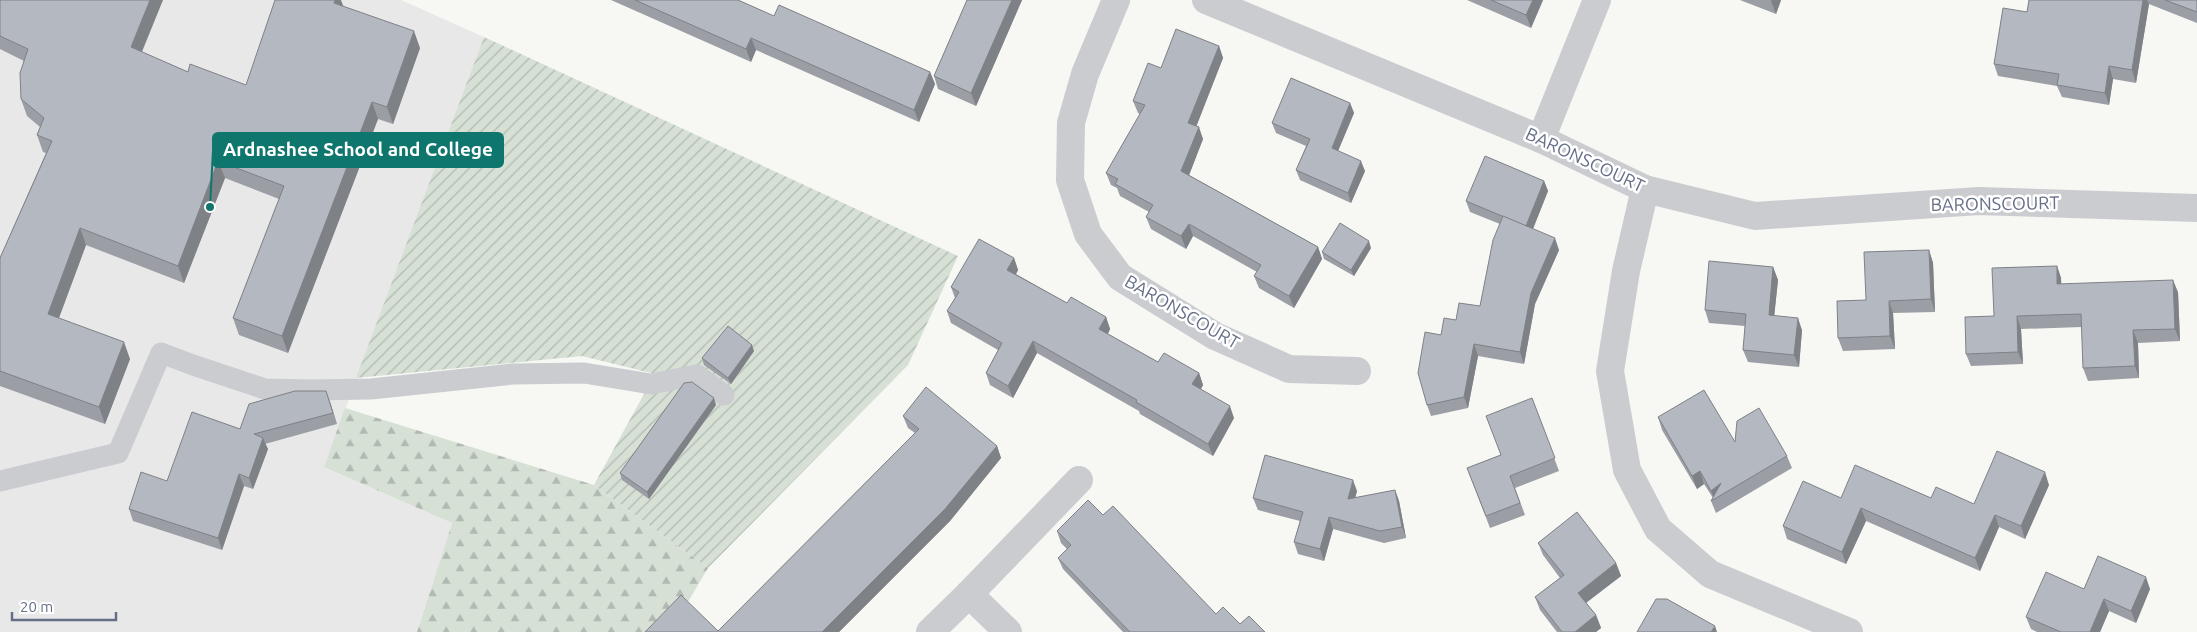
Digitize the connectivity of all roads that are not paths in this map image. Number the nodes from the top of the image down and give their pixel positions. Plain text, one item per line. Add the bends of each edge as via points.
1 (1116, 0) edge
2 (1206, 0) edge
3 (1598, 0) edge
4 (1541, 139) junction
5 (1645, 189) junction
6 (2197, 208) edge
7 (1357, 371) dead end
8 (724, 395) dead end
9 (1079, 480) dead end
10 (0, 481) edge
11 (969, 594) junction
12 (930, 632) edge
13 (1008, 632) edge
14 (1849, 632) edge

1 - 7 street, BARONSCOURT via 1085,74 1071,124 1070,180 1088,234 1120,277 1215,336 1290,369
2 - 4 street, BARONSCOURT
3 - 4 street
4 - 5 street, BARONSCOURT
5 - 6 street, BARONSCOURT via 1755,216 1979,201
5 - 14 street via 1626,271 1610,370 1627,470 1658,529 1710,574
8 - 10 lane via 697,375 651,384 584,373 513,374 371,389 265,389 161,353 118,453
9 - 11 street
11 - 12 street
11 - 13 street

